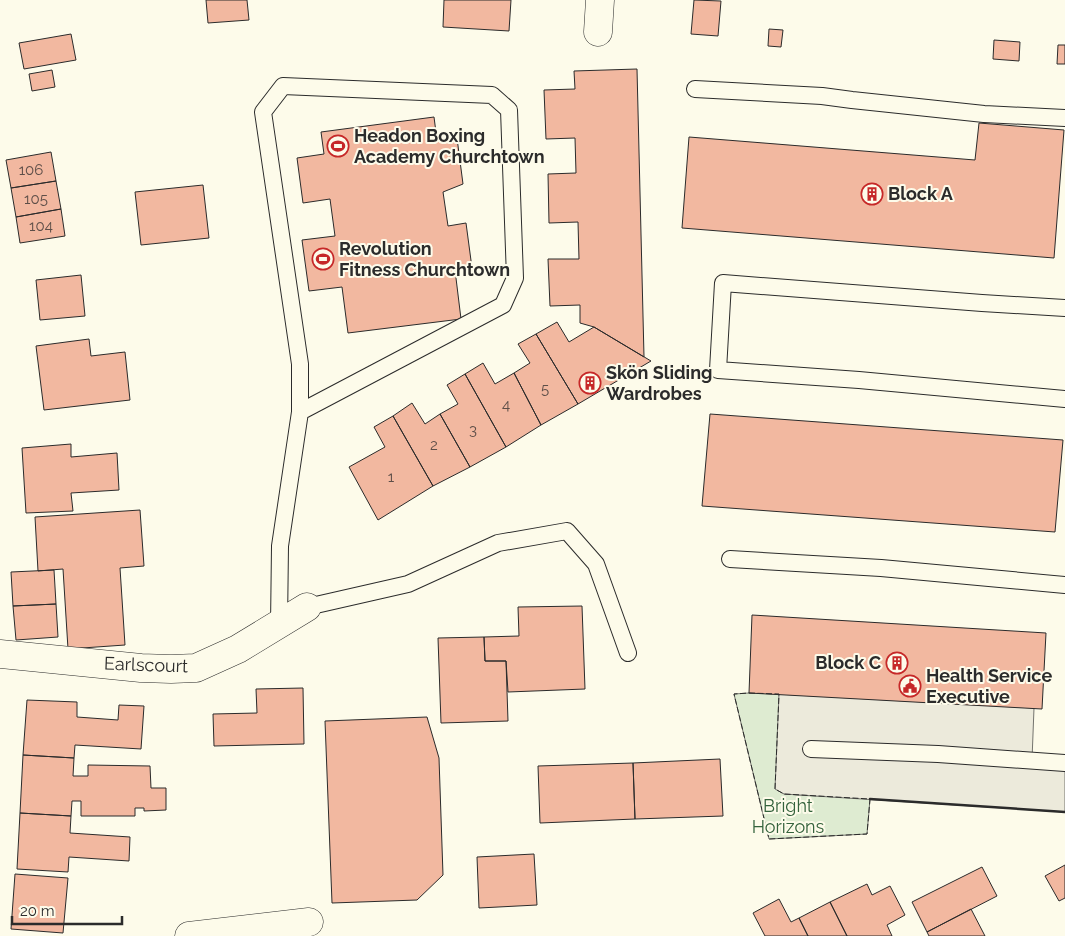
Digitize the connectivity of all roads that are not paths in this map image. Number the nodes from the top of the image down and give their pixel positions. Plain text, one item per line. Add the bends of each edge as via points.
1 (600, 0) edge
2 (598, 32) dead end
3 (696, 89) dead end
4 (1065, 118) edge
5 (1065, 308) edge
6 (1065, 399) edge
7 (300, 412) junction
8 (730, 559) dead end
9 (1065, 585) edge
10 (307, 608) joint
11 (279, 625) junction
12 (628, 653) dead end
13 (0, 654) edge
14 (811, 749) dead end
15 (1065, 763) edge
16 (309, 922) dead end
17 (189, 936) edge

1 - 2 street
3 - 4 lane via 822,96 984,114
5 - 6 lane via 723,283 718,370
7 - 7 lane via 300,364 263,112 284,86 492,94 509,110 515,278 503,305
7 - 11 lane via 280,546
8 - 9 lane via 881,568
10 - 11 street, Earlscourt
10 - 12 lane via 408,584 498,543 567,531 596,564
11 - 13 street, Earlscourt via 196,668 141,668
14 - 15 lane
16 - 17 street

